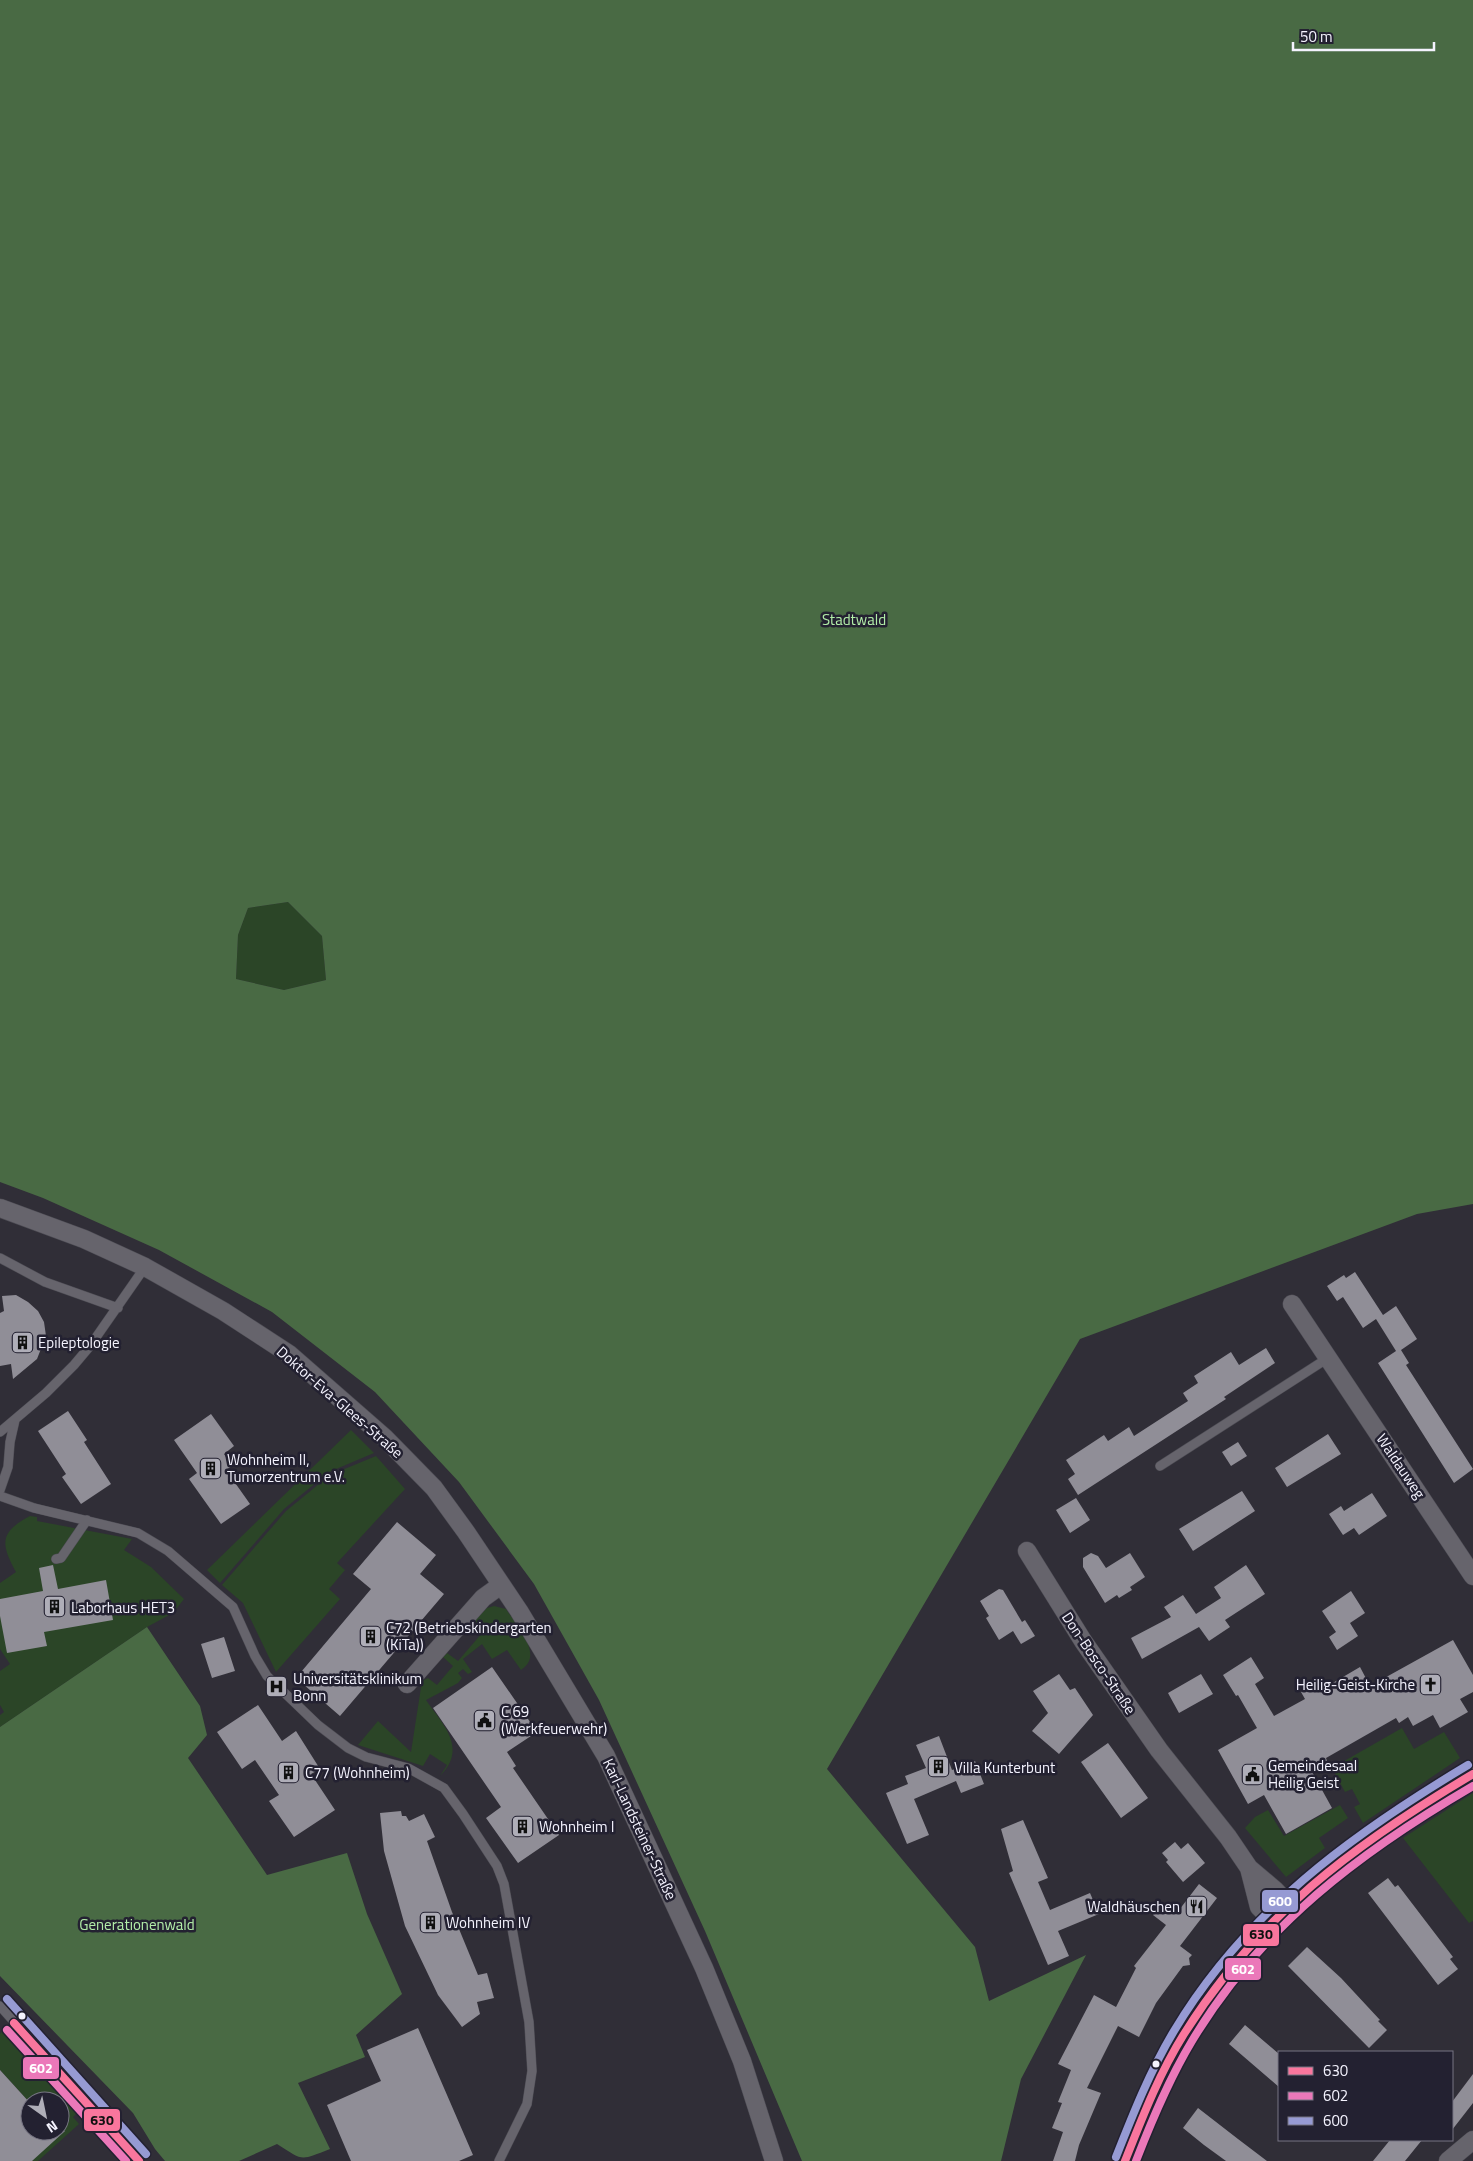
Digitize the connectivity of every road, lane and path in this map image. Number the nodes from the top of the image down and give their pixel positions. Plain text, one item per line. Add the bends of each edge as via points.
1 (0, 1208) edge
2 (0, 1258) edge
3 (145, 1267) junction
4 (1292, 1304) dead end
5 (118, 1308) junction
6 (1328, 1358) junction
7 (16, 1420) junction
8 (0, 1432) edge
9 (1160, 1466) dead end
10 (0, 1490) edge
11 (0, 1496) edge
12 (87, 1520) junction
13 (1026, 1551) dead end
14 (56, 1559) dead end
15 (1473, 1576) edge
16 (501, 1585) junction
17 (407, 1684) dead end
18 (1473, 1774) edge
19 (1249, 1868) junction
20 (1288, 1904) junction
21 (1271, 1920) junction
22 (0, 2006) edge
23 (1473, 2140) edge
24 (139, 2161) edge
25 (499, 2161) edge
26 (774, 2161) edge
27 (1125, 2161) edge
28 (1448, 2161) edge

1 - 3 street, Doktor-Eva-Glees-Straße via 84,1239
2 - 5 lane via 45,1282
3 - 5 lane
3 - 16 street, Doktor-Eva-Glees-Straße via 223,1311 289,1354 385,1438 434,1488
4 - 6 street, Waldauweg
5 - 7 lane via 74,1365
6 - 9 lane
6 - 15 street, Waldauweg
7 - 8 lane
7 - 10 lane via 8,1467
11 - 12 lane via 34,1508
12 - 14 lane via 61,1558
12 - 25 lane via 138,1533 168,1551 203,1579 233,1607 267,1676 318,1725 348,1748 366,1757 408,1768 444,1788 497,1866 508,1900 529,2022 532,2062 526,2104
13 - 19 street, Don-Bosco-Straße via 1126,1704
16 - 17 street via 484,1598
16 - 26 street, Karl-Landsteiner-Straße via 596,1739 637,1821 742,2061
18 - 20 street via 1376,1835
19 - 20 street, Don-Bosco-Straße
19 - 21 street, Don-Bosco-Straße via 1259,1907
20 - 21 street
21 - 27 street via 1216,1985 1186,2029 1154,2088
22 - 24 lane
23 - 28 street

